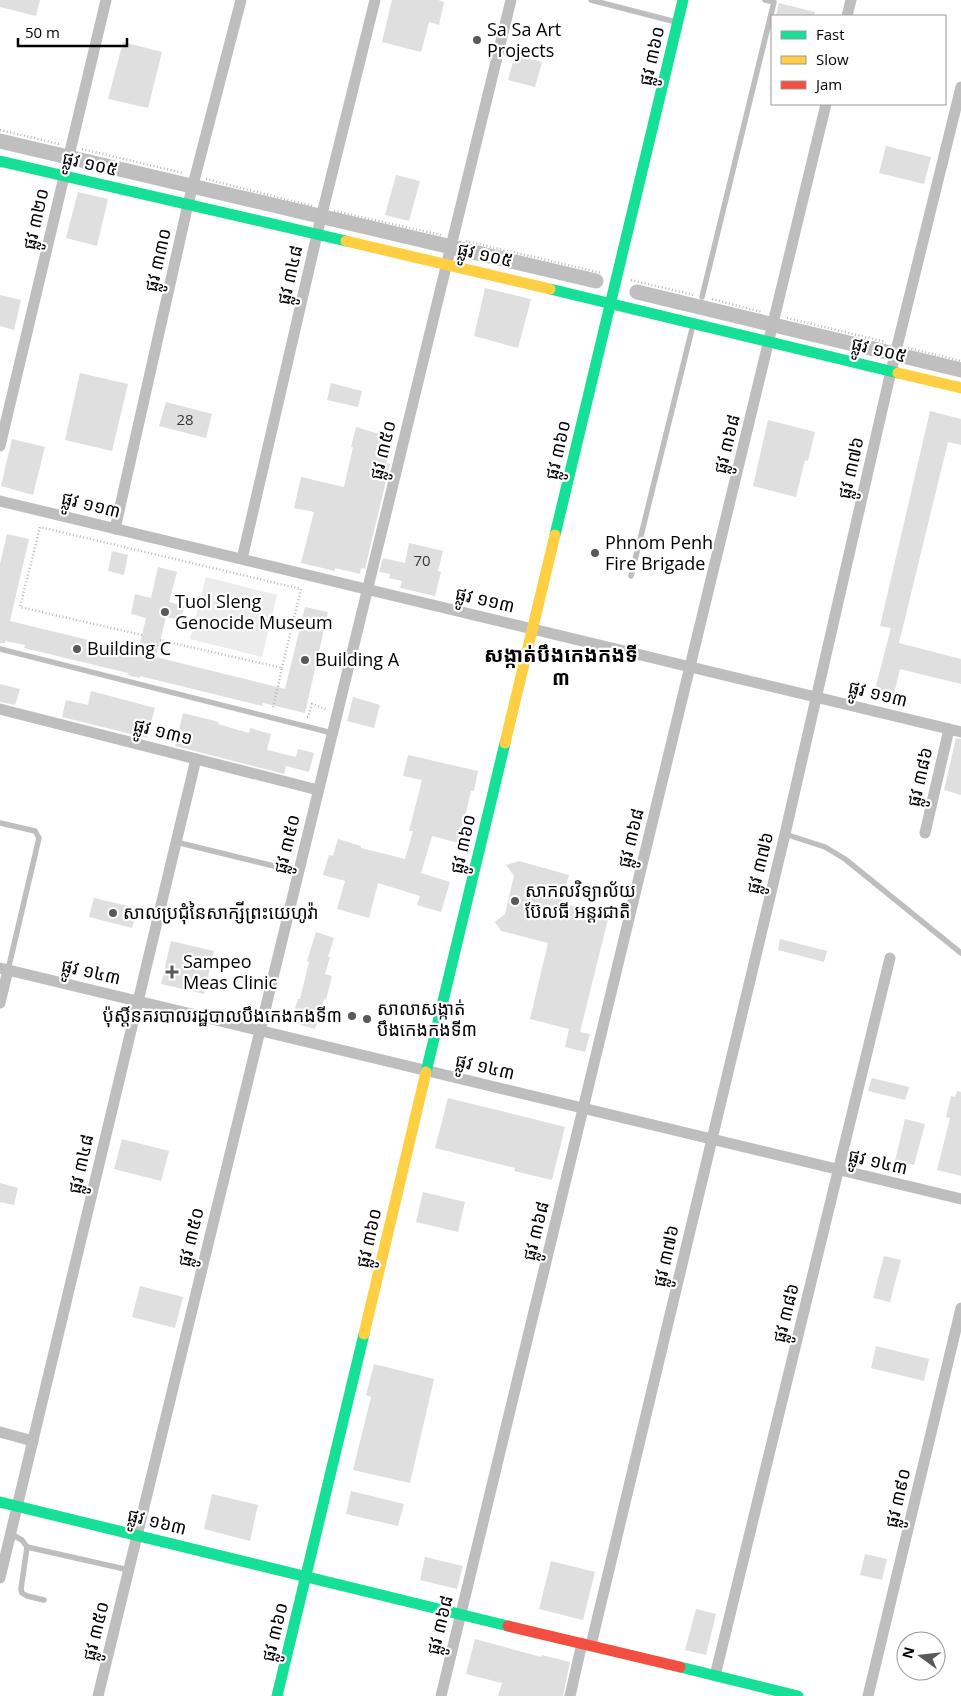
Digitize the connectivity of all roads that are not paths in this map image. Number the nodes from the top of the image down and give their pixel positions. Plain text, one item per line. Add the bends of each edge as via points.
1 (106, 0) edge
2 (241, 0) edge
3 (375, 0) edge
4 (511, 0) edge
5 (591, 0) edge
6 (683, 0) edge
7 (765, 0) edge
8 (851, 0) edge
9 (847, 15) edge
10 (678, 22) junction
11 (961, 87) edge
12 (826, 105) edge
13 (0, 160) edge
14 (65, 170) junction
15 (189, 199) junction
16 (318, 230) junction
17 (447, 260) junction
18 (702, 297) road end
19 (612, 298) junction
20 (694, 323) junction
21 (771, 337) junction
22 (892, 367) junction
23 (961, 388) edge
24 (0, 446) edge
25 (0, 501) edge
26 (115, 529) junction
27 (242, 559) junction
28 (631, 576) dead end
29 (367, 589) junction
30 (533, 629) junction
31 (0, 649) edge
32 (690, 667) junction
33 (817, 698) junction
34 (0, 709) edge
35 (949, 729) junction
36 (961, 732) edge
37 (332, 733) junction
38 (196, 759) junction
39 (318, 790) junction
40 (0, 823) edge
41 (925, 833) dead end
42 (785, 834) junction
43 (176, 842) junction
44 (298, 872) junction
45 (961, 953) edge
46 (890, 958) dead end
47 (4, 969) edge
48 (138, 1001) junction
49 (0, 1003) edge
50 (260, 1031) junction
51 (427, 1071) junction
52 (583, 1108) junction
53 (712, 1139) junction
54 (838, 1170) junction
55 (961, 1199) edge
56 (961, 1308) edge
57 (0, 1432) edge
58 (33, 1441) junction
59 (0, 1502) edge
60 (18, 1506) junction
61 (11, 1534) junction
62 (137, 1535) junction
63 (28, 1547) junction
64 (129, 1570) junction
65 (306, 1576) junction
66 (0, 1578) edge
67 (44, 1600) dead end
68 (461, 1614) junction
69 (586, 1644) junction
70 (715, 1676) junction
71 (98, 1696) edge
72 (277, 1696) edge
73 (441, 1696) edge
74 (570, 1696) edge
75 (798, 1696) edge
76 (868, 1696) edge

1 - 14 street, ផ្លូវ ៣២០
2 - 15 street, ផ្លូវ ៣៣០
3 - 16 street, ផ្លូវ ៣៤៨
4 - 17 street, ផ្លូវ ៣៥០
5 - 10 lane
6 - 10 street, ផ្លូវ ៣៦០
7 - 18 lane via 774,2
8 - 9 street
10 - 19 street, ផ្លូវ ៣៦០
11 - 22 street, ផ្លូវ ៣៧៦
12 - 21 street, ផ្លូវ ៣៦៨
13 - 14 street, ផ្លូវ ១០៥
14 - 15 street, ផ្លូវ ១០៥
14 - 24 street, ផ្លូវ ៣២០
15 - 16 street, ផ្លូវ ១០៥
15 - 26 street, ផ្លូវ ៣៣០
16 - 17 street, ផ្លូវ ១០៥
16 - 27 street, ផ្លូវ ៣៤៨
17 - 19 street, ផ្លូវ ១០៥
17 - 29 street, ផ្លូវ ៣៥០
19 - 20 street, ផ្លូវ ១០៥
19 - 30 street, ផ្លូវ ៣៦០
20 - 21 street, ផ្លូវ ១០៥
20 - 28 lane
21 - 22 street, ផ្លូវ ១០៥
21 - 32 street, ផ្លូវ ៣៦៨
22 - 23 street, ផ្លូវ ១០៥
22 - 33 street, ផ្លូវ ៣៧៦
25 - 26 street, ផ្លូវ ១១៣
26 - 27 street, ផ្លូវ ១១៣
27 - 29 street, ផ្លូវ ១១៣
29 - 30 street, ផ្លូវ ១១៣
29 - 37 street, ផ្លូវ ៣៥០
30 - 32 street, ផ្លូវ ១១៣
30 - 51 street, ផ្លូវ ៣៦០
31 - 37 lane
32 - 33 street, ផ្លូវ ១១៣
32 - 52 street, ផ្លូវ ៣៦៨
33 - 35 street, ផ្លូវ ១១៣
33 - 42 street, ផ្លូវ ៣៧៦
34 - 38 street, ផ្លូវ ១៣១
35 - 36 street, ផ្លូវ ១១៣
35 - 41 street, ផ្លូវ ៣៨៦
37 - 39 street, ផ្លូវ ៣៥០
38 - 39 street, ផ្លូវ ១៣១
38 - 43 street, ផ្លូវ ៣៤៨
39 - 44 street, ផ្លូវ ៣៥០
40 - 47 lane via 35,831 39,838
42 - 45 lane via 826,847 844,858
42 - 53 street, ផ្លូវ ៣៧៦
43 - 44 lane
43 - 48 street, ផ្លូវ ៣៤៨
44 - 50 street, ផ្លូវ ៣៥០
46 - 54 street, ផ្លូវ ៣៨៦
47 - 48 street, ផ្លូវ ១៤៣
47 - 49 street
48 - 50 street, ផ្លូវ ១៤៣
48 - 58 street, ផ្លូវ ៣៤៨
50 - 51 street, ផ្លូវ ១៤៣
50 - 62 street, ផ្លូវ ៣៥០
51 - 52 street, ផ្លូវ ១៤៣
51 - 65 street, ផ្លូវ ៣៦០
52 - 53 street, ផ្លូវ ១៤៣
52 - 68 street, ផ្លូវ ៣៦៨
53 - 54 street, ផ្លូវ ១៤៣
53 - 69 street, ផ្លូវ ៣៧៦
54 - 55 street, ផ្លូវ ១៤៣
54 - 70 street, ផ្លូវ ៣៨៦
56 - 76 street, ផ្លូវ ៣៩០
57 - 58 street
58 - 60 street, ផ្លូវ ៣៤៨
59 - 60 street, ផ្លូវ ១៦៣
60 - 61 street, ផ្លូវ ៣៤៨
60 - 62 street, ផ្លូវ ១៦៣
61 - 63 lane
61 - 66 street, ផ្លូវ ៣៤៨
62 - 64 street, ផ្លូវ ៣៥០
62 - 65 street, ផ្លូវ ១៦៣
63 - 64 lane
63 - 67 lane via 22,1593
64 - 71 street, ផ្លូវ ៣៥០
65 - 68 street, ផ្លូវ ១៦៣
65 - 72 street, ផ្លូវ ៣៦០
68 - 69 street, ផ្លូវ ១៦៣
68 - 73 street, ផ្លូវ ៣៦៨
69 - 70 street, ផ្លូវ ១៦៣
69 - 74 street, ផ្លូវ ៣៧៦
70 - 75 street, ផ្លូវ ១៦៣

